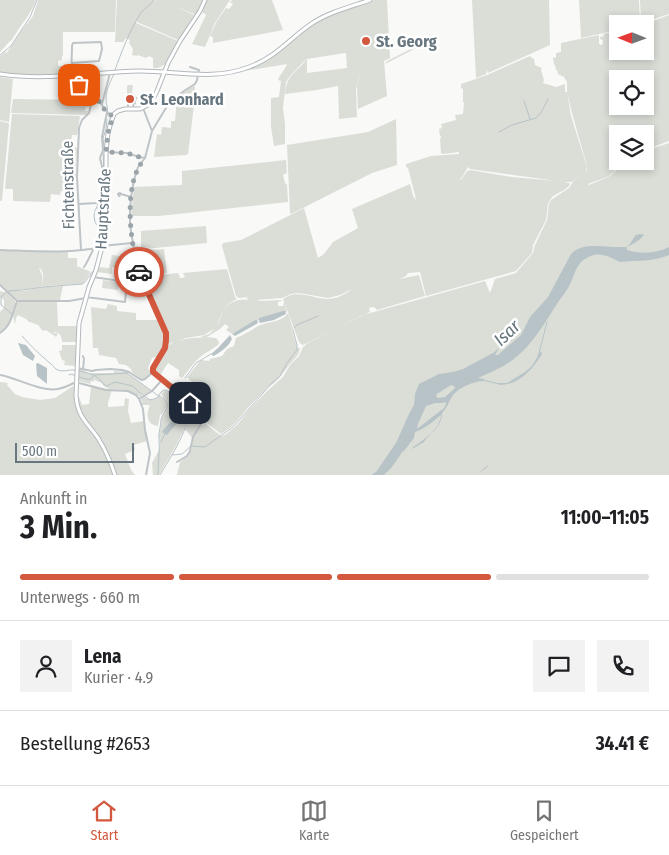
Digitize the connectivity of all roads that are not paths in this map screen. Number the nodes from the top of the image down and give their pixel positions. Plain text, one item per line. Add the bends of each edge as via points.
1 (205, 0) edge
2 (370, 0) edge
3 (72, 63) junction
4 (190, 67) dead end
5 (164, 72) junction
6 (113, 73) junction
7 (0, 74) edge
8 (72, 75) junction
9 (198, 75) junction
10 (94, 94) junction
11 (136, 98) dead end
12 (135, 103) junction
13 (102, 104) junction
14 (142, 108) junction
15 (130, 110) junction
16 (110, 114) junction
17 (152, 131) junction
18 (106, 152) junction
19 (103, 157) junction
20 (139, 157) junction
21 (146, 158) junction
22 (142, 162) junction
23 (121, 194) dead end
24 (131, 197) junction
25 (99, 203) junction
26 (79, 204) junction
27 (132, 242) junction
28 (101, 247) junction
29 (0, 250) edge
30 (82, 250) junction
31 (92, 250) junction
32 (84, 267) dead end
33 (93, 277) junction
34 (0, 285) edge
35 (87, 297) junction
36 (17, 301) junction
37 (81, 324) dead end
38 (1, 333) edge
39 (83, 356) dead end
40 (77, 368) junction
41 (83, 369) junction
42 (153, 372) junction
43 (0, 374) edge
44 (162, 380) junction
45 (76, 382) junction
46 (139, 399) junction
47 (177, 462) dead end
48 (115, 475) edge
49 (146, 475) edge

1 - 5 main road
2 - 9 main road via 321,18 274,54 250,67 217,75
3 - 3 street via 72,43 101,42 99,61
3 - 8 street
4 - 9 street via 199,70
5 - 6 main road
5 - 9 main road
5 - 14 main road via 155,96
6 - 8 main road
6 - 13 street
7 - 8 main road via 33,77
8 - 10 street via 74,84 85,86
9 - 17 street via 195,84 169,103
10 - 13 street
10 - 26 street, Fichtenstraße via 90,113 79,128
11 - 12 street
12 - 15 street
12 - 15 street via 128,103
13 - 16 street
14 - 15 main road
14 - 17 street
15 - 16 main road
16 - 18 main road, Hauptstraße
16 - 19 street via 102,137
17 - 21 street
18 - 19 main road, Hauptstraße
18 - 20 street
19 - 25 main road, Hauptstraße via 106,184
20 - 21 street
20 - 22 street
21 - 22 street
22 - 24 street
23 - 24 street
24 - 27 street
25 - 26 street
25 - 28 main road, Hauptstraße
26 - 30 street, Fichtenstraße
27 - 28 street
27 - 42 street via 137,268 166,333 166,345
28 - 31 street
28 - 33 main road, Hauptstraße
29 - 30 street
30 - 31 street
31 - 32 street
33 - 35 main road, Hauptstraße
33 - 35 street via 127,282 125,302
34 - 36 street
35 - 36 street via 62,301
35 - 37 street
35 - 40 main road, Hauptstraße via 78,327
36 - 38 street via 10,324
39 - 41 street
40 - 41 street
40 - 45 main road, Hauptstraße
41 - 42 street via 122,370 142,380
42 - 44 street
43 - 45 street via 49,389
44 - 46 street
44 - 47 street via 176,388 202,416 187,456
45 - 46 street via 106,390 128,391
45 - 48 main road, Hauptstraße via 80,414 102,445
46 - 49 street via 150,453

